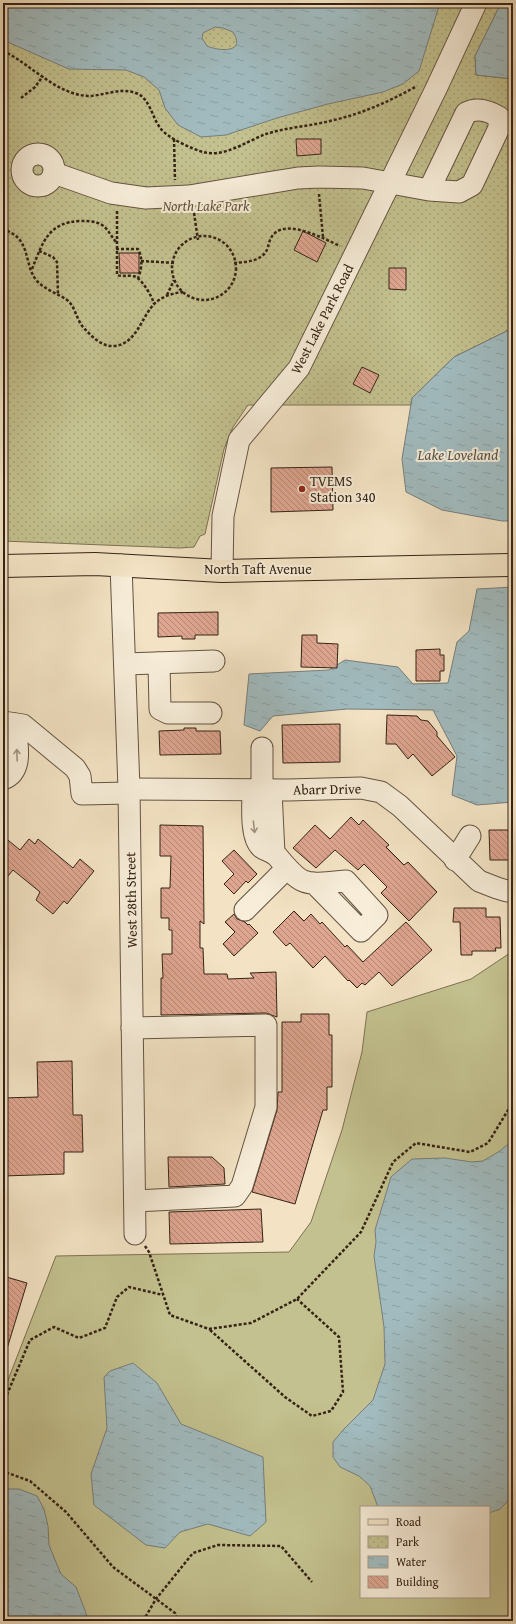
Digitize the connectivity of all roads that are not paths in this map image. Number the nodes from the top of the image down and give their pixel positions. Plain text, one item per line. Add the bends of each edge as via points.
1 (476, 3) edge
2 (54, 173) dead end
3 (390, 184) junction
4 (429, 190) dead end
5 (121, 565) junction
6 (513, 565) edge
7 (3, 566) edge
8 (222, 571) junction
9 (214, 661) dead end
10 (159, 663) junction
11 (125, 664) junction
12 (211, 713) dead end
13 (9, 723) edge
14 (262, 748) dead end
15 (3, 779) edge
16 (262, 790) junction
17 (129, 791) junction
18 (470, 836) dead end
19 (455, 860) junction
20 (281, 861) junction
21 (314, 883) dead end
22 (513, 891) edge
23 (245, 910) dead end
24 (132, 1028) junction
25 (135, 1201) junction
26 (135, 1234) road end

1 - 3 street, West Lake Park Road via 428,87
2 - 3 street via 111,193 146,198 184,196 298,178 362,178
3 - 4 street
3 - 8 street, West Lake Park Road via 299,368 239,440 222,516
5 - 7 main road, North Taft Avenue
5 - 8 main road, North Taft Avenue
5 - 11 street, West 28th Street
6 - 8 main road, North Taft Avenue
9 - 10 street
10 - 11 street
10 - 12 street via 160,709 168,714
11 - 17 street, West 28th Street
15 -> 13 street via 14,772 17,762
13 - 17 street, Abarr Drive via 22,725 75,768 80,776 82,794
14 - 16 street
16 - 17 street, Abarr Drive
16 - 19 street, Abarr Drive via 361,788 381,792 400,806
16 - 20 street
17 - 24 street, West 28th Street
18 - 19 street
19 - 22 street, Abarr Drive via 479,881
20 - 21 street via 302,881
20 - 23 street
24 - 25 street, West 28th Street
24 - 25 street via 266,1025 266,1107 242,1186 235,1196
25 - 26 street, West 28th Street

